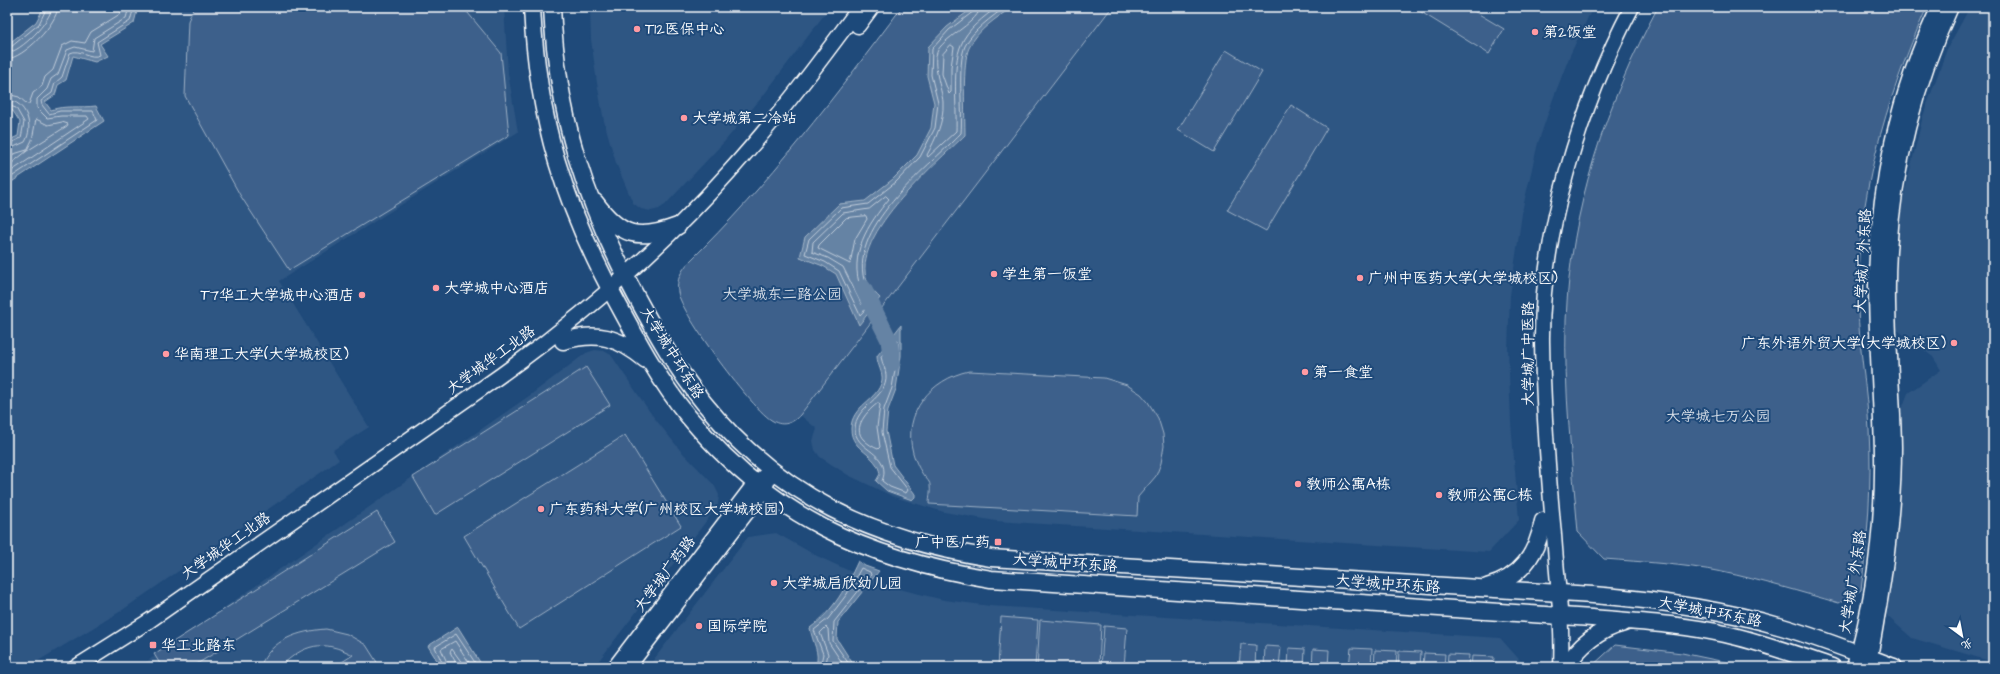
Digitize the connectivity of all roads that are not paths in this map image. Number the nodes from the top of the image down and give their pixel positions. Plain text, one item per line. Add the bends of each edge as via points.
1 (532, 7) edge
2 (552, 7) edge
3 (860, 7) edge
4 (872, 7) edge
5 (1621, 7) edge
6 (1632, 7) edge
7 (1939, 7) edge
8 (1951, 7) edge
9 (587, 192) junction
10 (678, 226) junction
11 (627, 280) junction
12 (612, 294) junction
13 (563, 341) junction
14 (653, 366) junction
15 (772, 470) junction
16 (760, 487) junction
17 (1543, 521) junction
18 (1478, 589) junction
19 (1554, 593) junction
20 (1555, 616) junction
21 (1630, 622) junction
22 (1862, 661) edge
23 (76, 667) edge
24 (94, 667) edge
25 (614, 667) edge
26 (628, 667) edge
27 (1551, 667) edge
28 (1561, 667) edge
29 (1566, 667) edge
30 (1832, 667) edge
31 (1894, 667) edge

1 - 12 main road, 大学城中环东路 via 539,85 550,140 572,211
2 - 9 main road, 大学城中环东路 via 562,103
3 - 10 main road, 大学城华工北路 via 762,134
4 - 11 main road, 大学城华工北路 via 798,106 743,170 672,245
5 - 17 main road, 大学城广中医路 via 1593,68 1569,133 1547,215 1540,254 1532,342
6 - 19 main road, 大学城广中医路 via 1602,72 1578,136 1556,217 1549,255 1542,342
7 - 22 main road, 大学城广外东路 via 1903,103 1891,152 1881,218 1876,284 1882,455 1881,506
8 - 22 main road, 大学城广外东路 via 1917,95 1894,196 1888,293 1893,480 1886,563
9 - 10 main road via 613,222 631,233 654,234
9 - 11 main road, 大学城中环东路
10 - 11 main road, 大学城华工北路
11 - 12 main road, 大学城华工北路
11 - 15 main road, 大学城中环东路 via 672,359 693,390 732,434
12 - 13 main road, 大学城华工北路
12 - 14 main road, 大学城中环东路
12 - 23 main road, 大学城华工北路 via 490,383 161,612
13 - 14 main road via 590,335 610,338
13 - 24 main road, 大学城华工北路 via 496,391 179,612
14 - 16 main road, 大学城中环东路 via 695,424 726,457
15 - 16 main road, 大学城广药路
15 - 18 main road, 大学城中环东路 via 820,503 858,522 922,545 973,556
16 - 20 main road, 大学城中环东路 via 820,526 862,546 916,564 977,577
16 - 25 main road, 大学城广药路
16 - 26 main road, 大学城广药路
17 - 18 main road via 1537,546 1522,568 1501,583
17 - 19 main road, 大学城广中医路
18 - 19 main road, 大学城中环东路
19 - 20 main road, 大学城广中医路
19 - 22 main road, 大学城中环东路 via 1632,598 1710,609 1783,627
20 - 21 main road, 大学城中环东路
20 - 27 main road, 大学城广中医路
20 - 28 main road, 大学城广中医路
21 - 29 main road via 1593,638 1578,650
21 - 30 main road, 大学城中环东路 via 1725,634
22 - 31 main road, 大学城中环东路

